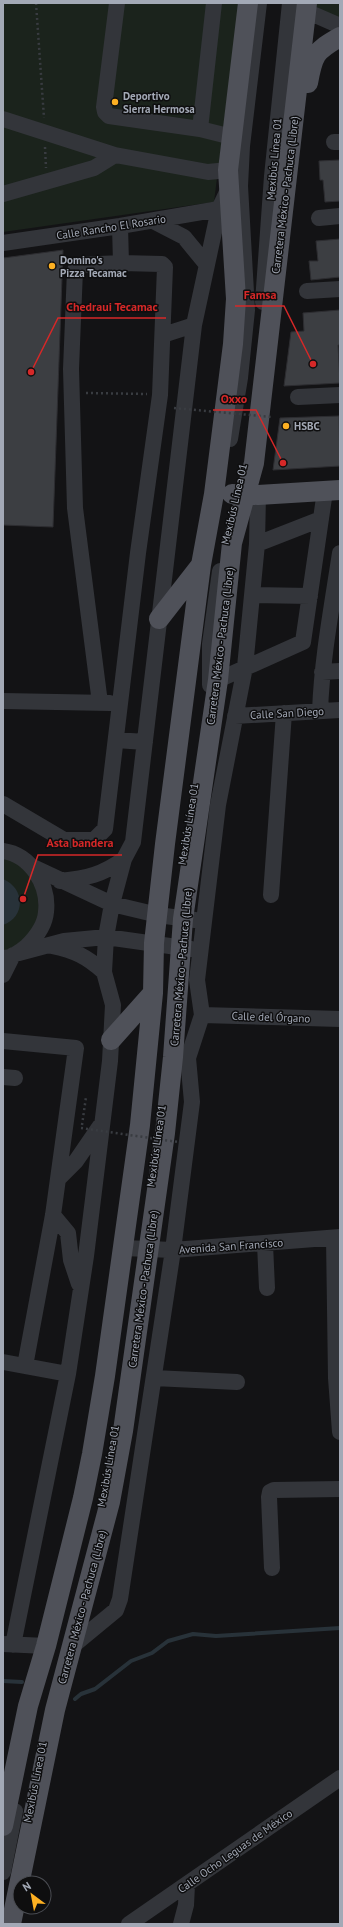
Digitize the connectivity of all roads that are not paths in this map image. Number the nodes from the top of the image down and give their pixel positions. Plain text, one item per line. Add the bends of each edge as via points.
1 (117, 3) edge
2 (214, 3) edge
3 (248, 3) edge
4 (259, 3) edge
5 (290, 3) edge
6 (306, 11) edge
7 (340, 26) edge
8 (340, 37) edge
9 (3, 119) edge
10 (200, 129) junction
11 (232, 137) junction
12 (114, 155) junction
13 (229, 179) junction
14 (287, 183) junction
15 (3, 194) edge
16 (219, 209) junction
17 (340, 216) edge
18 (319, 218) dead end
19 (153, 221) junction
20 (120, 226) junction
21 (3, 244) edge
22 (121, 263) junction
23 (207, 265) junction
24 (340, 289) edge
25 (307, 291) dead end
26 (194, 325) junction
27 (164, 335) junction
28 (340, 395) edge
29 (298, 397) dead end
30 (333, 490) edge
31 (235, 494) junction
32 (321, 519) junction
33 (257, 544) junction
34 (340, 553) edge
35 (201, 565) junction
36 (338, 574) edge
37 (252, 596) junction
38 (310, 596) junction
39 (159, 619) junction
40 (334, 631) edge
41 (245, 667) junction
42 (340, 671) edge
43 (322, 672) junction
44 (218, 680) junction
45 (3, 701) edge
46 (100, 703) junction
47 (120, 703) junction
48 (340, 710) edge
49 (320, 711) junction
50 (284, 713) junction
51 (234, 716) junction
52 (116, 740) junction
53 (144, 742) junction
54 (3, 804) edge
55 (209, 804) junction
56 (5, 850) edge
57 (124, 859) junction
58 (33, 867) junction
59 (59, 881) junction
60 (271, 895) dead end
61 (112, 904) junction
62 (170, 917) junction
63 (204, 920) junction
64 (106, 937) junction
65 (46, 945) junction
66 (168, 945) junction
67 (201, 952) junction
68 (9, 957) edge
69 (104, 972) junction
70 (3, 976) edge
71 (153, 993) junction
72 (202, 1015) junction
73 (340, 1019) edge
74 (111, 1040) junction
75 (3, 1041) edge
76 (181, 1057) junction
77 (102, 1123) junction
78 (59, 1178) junction
79 (53, 1215) junction
80 (337, 1238) edge
81 (265, 1244) junction
82 (136, 1249) junction
83 (173, 1250) junction
84 (267, 1288) dead end
85 (81, 1289) junction
86 (338, 1319) edge
87 (3, 1362) edge
88 (25, 1366) junction
89 (68, 1374) junction
90 (154, 1378) junction
91 (338, 1378) edge
92 (237, 1382) dead end
93 (340, 1432) edge
94 (340, 1489) edge
95 (272, 1568) dead end
96 (8, 1644) edge
97 (70, 1648) junction
98 (44, 1652) junction
99 (340, 1778) edge
100 (3, 1826) edge
101 (3, 1872) edge
102 (186, 1885) junction
103 (6, 1924) edge
104 (11, 1924) edge
105 (130, 1924) edge
106 (181, 1924) edge

1 - 10 street via 104,106 106,112 110,116
2 - 10 street
3 - 11 main road, Carretera México - Pachuca (Libre)
4 - 31 street, Mexibús Línea 01 via 242,146 240,186 247,310 240,378
5 - 31 street, Mexibús Línea 01 via 272,176 263,309 243,469
6 - 7 street
6 - 14 main road, Carretera México - Pachuca (Libre)
8 - 14 main road via 323,47 312,61 297,149
9 - 12 street
10 - 11 street
11 - 13 main road, Carretera México - Pachuca (Libre)
12 - 13 street via 208,172
12 - 15 street via 94,168
13 - 16 street
13 - 31 main road, Carretera México - Pachuca (Libre) via 236,299 233,344
14 - 31 main road, Carretera México - Pachuca (Libre) via 254,463
16 - 19 street, Calle Rancho El Rosario
16 - 23 street
17 - 18 street
19 - 20 street, Calle Rancho El Rosario
19 - 23 street via 184,237
20 - 21 street, Calle Rancho El Rosario
20 - 22 street
22 - 27 street via 162,264 165,267
22 - 46 street via 78,265 75,270 71,393 75,508
23 - 26 street
24 - 25 street
26 - 27 street
26 - 39 street
27 - 47 street via 160,395
28 - 29 street
30 - 31 main road
30 - 32 street
31 - 33 street
31 - 35 main road, Carretera México - Pachuca (Libre)
31 - 44 main road, Carretera México - Pachuca (Libre)
31 - 62 street, Mexibús Línea 01 via 206,584
32 - 33 street
32 - 38 street
33 - 37 street
34 - 36 street
35 - 39 main road
35 - 62 main road, Carretera México - Pachuca (Libre) via 165,844
36 - 40 street
37 - 38 street
37 - 41 street
38 - 41 street via 303,642
39 - 53 street
40 - 43 street
41 - 44 street
41 - 51 street
42 - 43 street
43 - 49 street
44 - 55 main road, Carretera México - Pachuca (Libre)
45 - 46 street
46 - 47 street
47 - 52 street
48 - 49 street, Calle San Diego
49 - 50 street, Calle San Diego
50 - 51 street, Calle San Diego
50 - 60 street
51 - 55 street
52 - 53 street
52 - 54 street via 105,829 94,840 64,840
53 - 57 street via 133,842
55 - 62 main road, Carretera México - Pachuca (Libre)
55 - 63 street
56 - 58 street
57 - 59 street via 108,870 87,878
57 - 61 street
58 - 59 street
58 - 68 street via 45,888 46,913 37,936
59 - 61 street
61 - 62 street
61 - 64 street
62 - 63 street
62 - 66 main road, Carretera México - Pachuca (Libre)
62 - 66 main road, Carretera México - Pachuca (Libre)
63 - 67 street
64 - 65 street via 85,937
64 - 66 street
64 - 69 street
65 - 68 street
65 - 69 street via 73,950 88,958
66 - 67 street
66 - 71 main road, Carretera México - Pachuca (Libre)
66 - 76 main road, Carretera México - Pachuca (Libre)
66 - 82 street, Mexibús Línea 01 via 150,1072 152,1102
67 - 72 street via 197,980
68 - 70 street
69 - 74 street via 113,1005
71 - 74 main road
71 - 82 main road, Carretera México - Pachuca (Libre) via 140,1125
72 - 73 street, Calle del Órgano
72 - 76 street
74 - 77 street
75 - 78 street via 76,1048
76 - 82 main road, Carretera México - Pachuca (Libre)
76 - 83 street via 192,1102
77 - 78 street via 76,1161
77 - 85 street
78 - 79 street
79 - 85 street via 68,1233 71,1260
79 - 88 street
80 - 81 street, Avenida San Francisco
80 - 86 street
81 - 83 street, Avenida San Francisco
81 - 84 street
82 - 83 street, Avenida San Francisco
82 - 97 main road, Carretera México - Pachuca (Libre) via 123,1431 110,1502
82 - 98 main road, Carretera México - Pachuca (Libre) via 105,1376 83,1498
82 - 101 street, Mexibús Línea 01 via 92,1500 31,1734
82 - 103 street, Mexibús Línea 01 via 104,1495 51,1700
83 - 90 street
85 - 89 street
86 - 91 street
87 - 88 street
88 - 89 street
89 - 96 street
90 - 92 street
90 - 97 street via 116,1610
91 - 93 street
94 - 95 street via 270,1492
96 - 98 street
97 - 104 main road, Carretera México - Pachuca (Libre)
98 - 100 main road, Carretera México - Pachuca (Libre) via 28,1706
99 - 102 street, Calle Ocho Leguas de México
102 - 105 street, Calle Ocho Leguas de México
102 - 106 street via 186,1905

